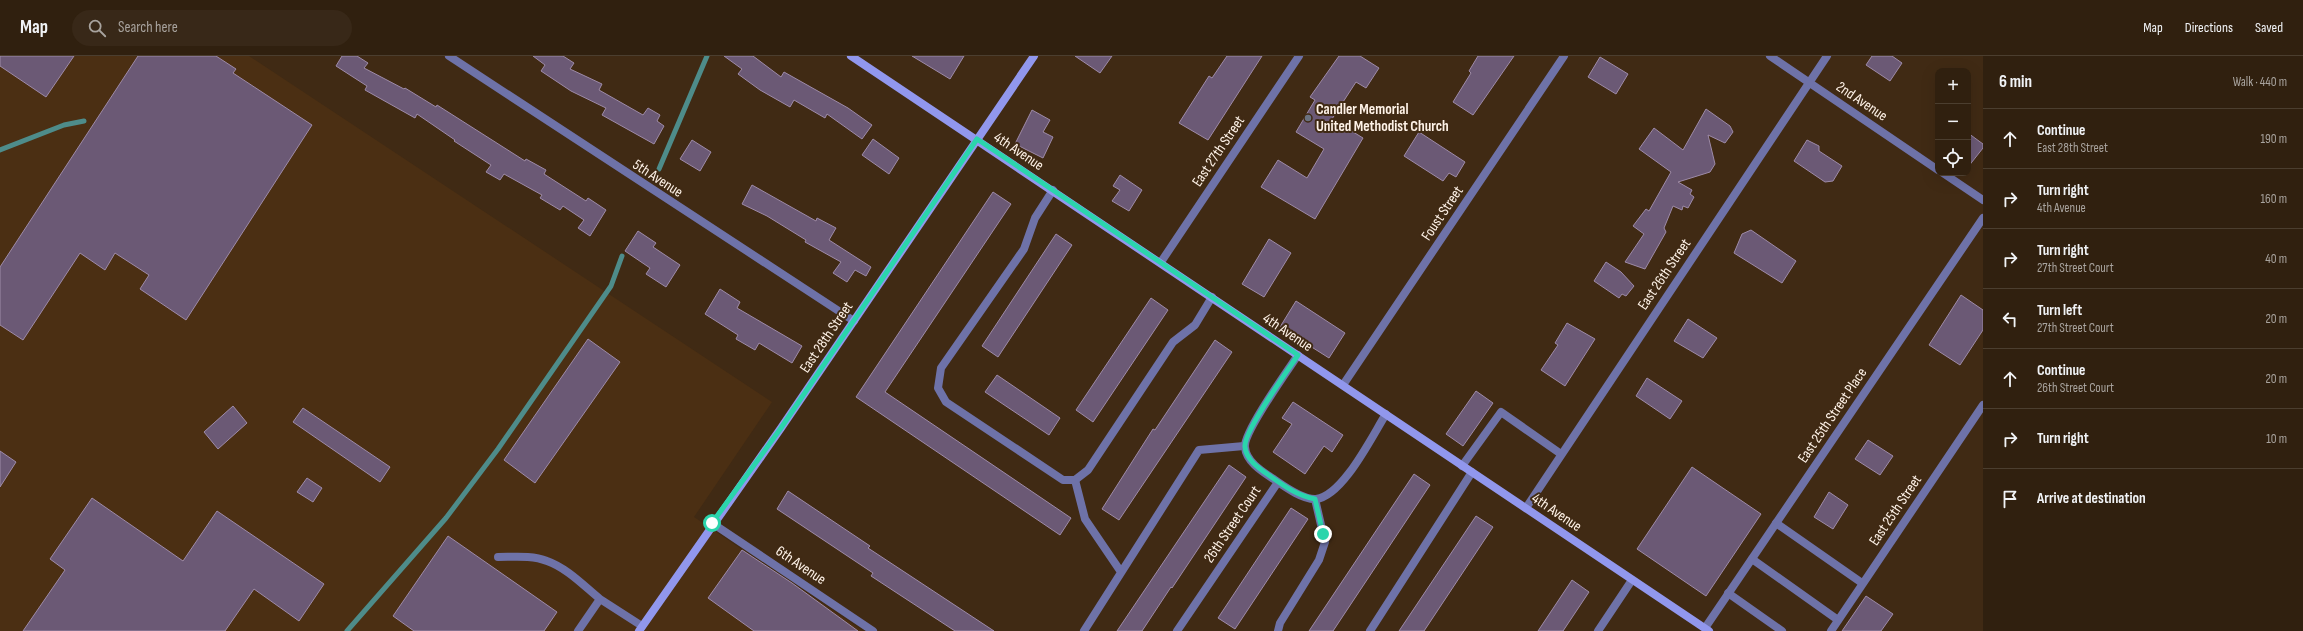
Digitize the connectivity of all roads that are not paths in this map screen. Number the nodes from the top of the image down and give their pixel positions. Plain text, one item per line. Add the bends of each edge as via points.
1 (449, 56) edge
2 (851, 56) edge
3 (1034, 56) edge
4 (1299, 56) edge
5 (1564, 56) edge
6 (1770, 56) edge
7 (1827, 56) edge
8 (1809, 82) junction
9 (977, 139) junction
10 (1935, 168) edge
11 (1947, 176) edge
12 (1053, 190) junction
13 (1983, 200) edge
14 (1983, 218) edge
15 (1160, 262) junction
16 (1212, 297) junction
17 (854, 321) junction
18 (1298, 355) junction
19 (1343, 385) junction
20 (1983, 405) edge
21 (1386, 414) junction
22 (1244, 446) junction
23 (1561, 454) junction
24 (1462, 466) junction
25 (1472, 472) junction
26 (1075, 480) junction
27 (1278, 482) junction
28 (1315, 499) junction
29 (1526, 508) junction
30 (712, 523) junction
31 (1776, 523) junction
32 (498, 557) dead end
33 (1752, 559) junction
34 (1121, 572) junction
35 (1632, 580) junction
36 (1862, 583) junction
37 (1728, 593) junction
38 (600, 599) junction
39 (1838, 620) junction
40 (640, 629) edge
41 (1707, 630) edge
42 (578, 631) edge
43 (873, 631) edge
44 (1084, 631) edge
45 (1177, 631) edge
46 (1278, 631) edge
47 (1370, 631) edge
48 (1598, 631) edge
49 (1782, 631) edge
50 (1831, 631) edge

1 - 17 street, 5th Avenue
2 - 9 main road, 4th Avenue
3 - 9 main road, East 28th Street
4 - 15 street, East 27th Street
5 - 19 street, Foust Street
6 - 8 street, 2nd Avenue
7 - 8 street, East 26th Street
8 - 10 street, 2nd Avenue
8 - 23 street, East 26th Street
9 - 12 main road, 4th Avenue
9 - 17 main road, East 28th Street
11 - 13 street
12 - 15 main road, 4th Avenue
12 - 26 street via 1035,218 1024,249 941,368 938,388 946,402 1063,480
14 - 31 street, East 25th Street Place
15 - 16 main road, 4th Avenue
16 - 18 main road, 4th Avenue
16 - 26 street via 1195,325 1173,342 1088,470
17 - 30 main road, East 28th Street
18 - 19 main road, 4th Avenue
18 - 22 street via 1250,430
19 - 21 main road, 4th Avenue
20 - 36 street, East 25th Street
21 - 24 main road, 4th Avenue
21 - 28 street via 1342,482 1329,494
22 - 27 street via 1249,459
22 - 34 street via 1199,450
23 - 24 street via 1501,412
23 - 29 street, East 26th Street
24 - 25 main road, 4th Avenue
25 - 29 main road, 4th Avenue
25 - 47 street
26 - 34 street via 1085,519
27 - 28 street, 26th Street Court via 1303,496
27 - 45 street, 26th Street Court
28 - 46 street via 1325,542 1319,560 1280,623
29 - 35 main road, 4th Avenue
30 - 40 main road, East 28th Street
30 - 43 street, 6th Avenue
31 - 33 street, East 25th Street Place
31 - 36 street
32 - 38 street via 527,557 547,561 562,569
33 - 37 street, East 25th Street Place
33 - 39 street
34 - 44 street
35 - 41 main road, 4th Avenue
35 - 48 street
36 - 39 street, East 25th Street
37 - 41 street, East 25th Street Place
37 - 49 street
38 - 40 street
38 - 42 street
39 - 50 street, East 25th Street

